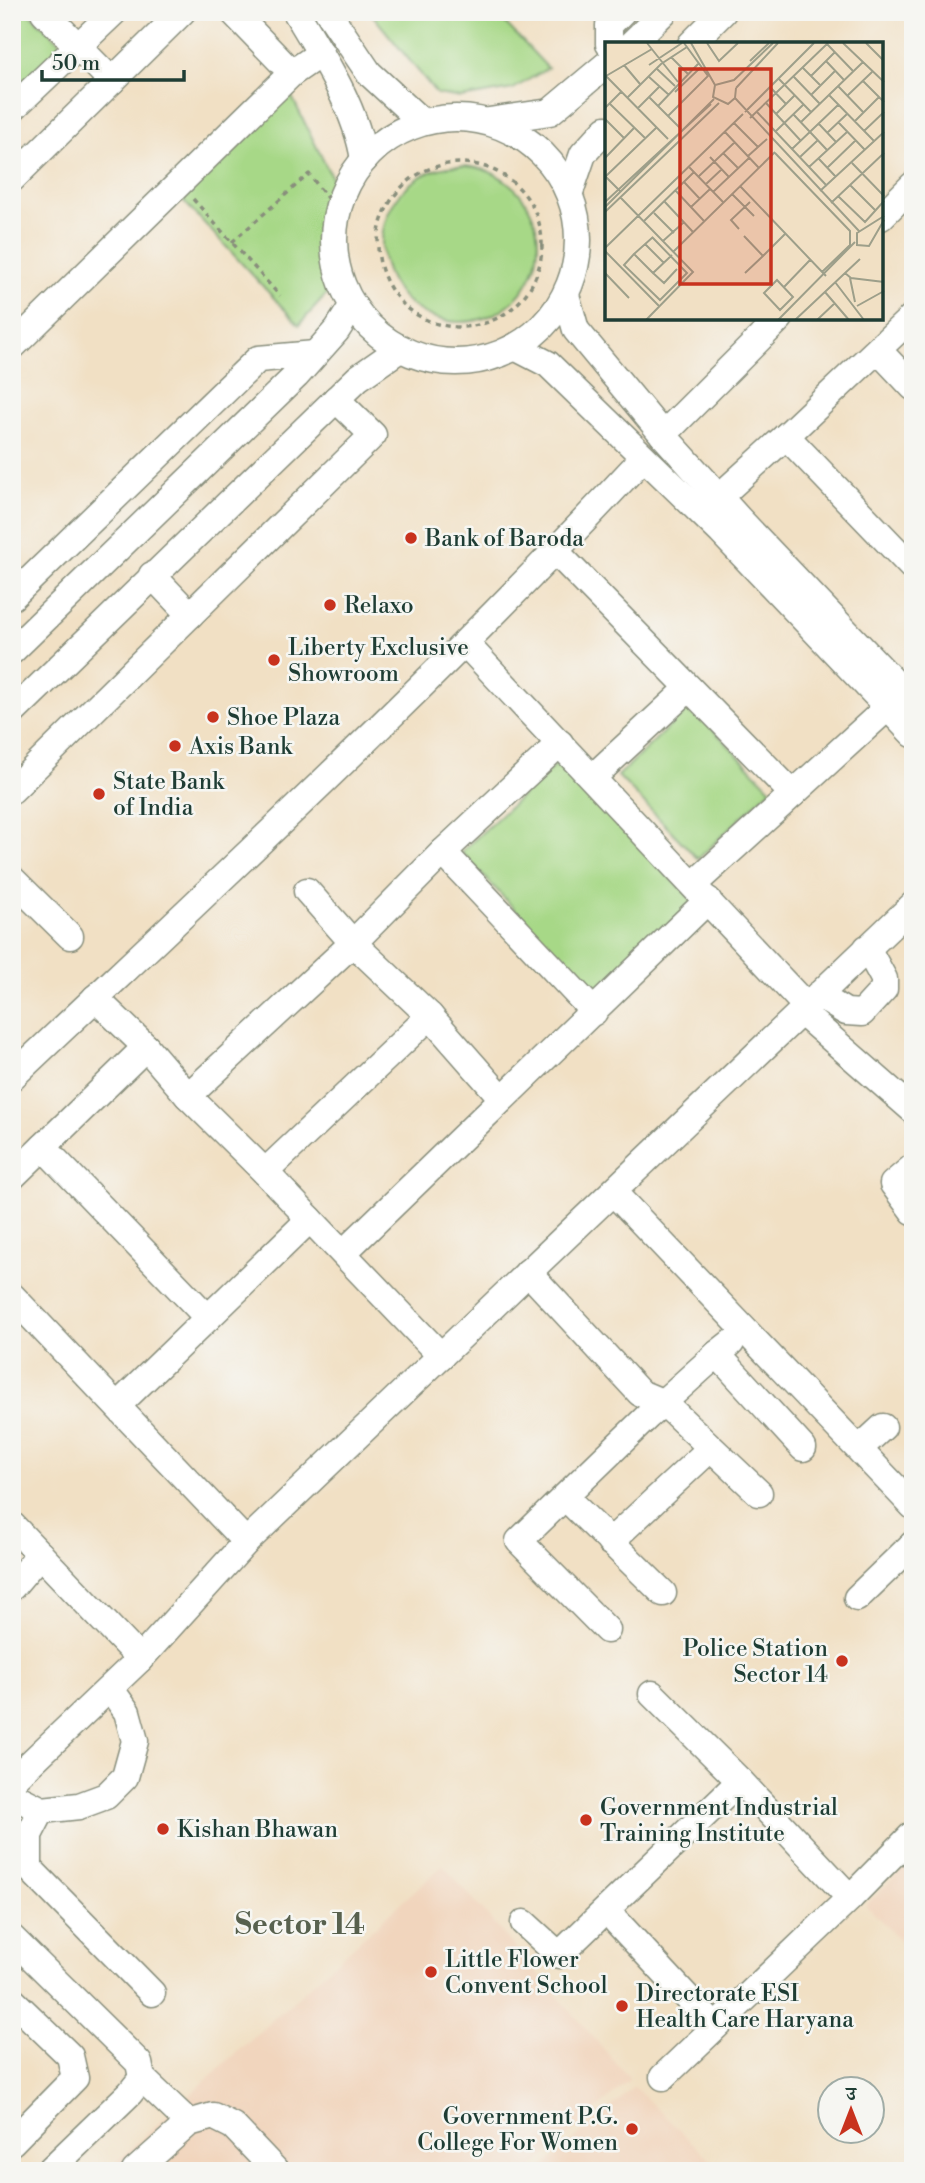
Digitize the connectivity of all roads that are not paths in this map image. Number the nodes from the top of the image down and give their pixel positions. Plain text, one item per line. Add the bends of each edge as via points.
1 (44, 12) edge
2 (114, 12) edge
3 (182, 12) edge
4 (233, 12) edge
5 (296, 12) edge
6 (328, 12) edge
7 (622, 12) edge
8 (664, 12) edge
9 (723, 12) edge
10 (609, 42) edge
11 (633, 42) edge
12 (693, 42) edge
13 (79, 47) junction
14 (321, 53) junction
15 (605, 67) edge
16 (292, 74) junction
17 (112, 81) junction
18 (12, 108) edge
19 (424, 113) junction
20 (484, 117) junction
21 (605, 132) edge
22 (364, 160) junction
23 (12, 179) edge
24 (913, 185) edge
25 (570, 192) junction
26 (883, 215) edge
27 (566, 295) junction
28 (353, 305) junction
29 (913, 316) edge
30 (778, 320) edge
31 (12, 346) edge
32 (515, 347) junction
33 (401, 348) junction
34 (878, 350) junction
35 (315, 354) junction
36 (913, 387) edge
37 (336, 399) junction
38 (663, 435) junction
39 (786, 436) junction
40 (643, 458) junction
41 (719, 497) junction
42 (556, 552) junction
43 (913, 568) edge
44 (152, 575) junction
45 (12, 597) edge
46 (190, 615) junction
47 (18, 634) edge
48 (466, 643) junction
49 (689, 688) junction
50 (900, 705) edge
51 (12, 713) edge
52 (913, 734) edge
53 (560, 743) junction
54 (593, 777) junction
55 (12, 790) edge
56 (793, 794) junction
57 (443, 852) junction
58 (12, 879) edge
59 (307, 891) dead end
60 (700, 892) junction
61 (913, 905) edge
62 (70, 936) dead end
63 (353, 943) junction
64 (867, 948) junction
65 (95, 998) junction
66 (808, 1004) junction
67 (594, 1012) junction
68 (430, 1016) junction
69 (146, 1047) junction
70 (12, 1077) edge
71 (188, 1096) junction
72 (502, 1098) junction
73 (913, 1110) edge
74 (43, 1147) junction
75 (913, 1167) edge
76 (265, 1172) junction
77 (12, 1177) edge
78 (612, 1192) junction
79 (913, 1211) edge
80 (310, 1219) junction
81 (342, 1253) junction
82 (528, 1272) junction
83 (12, 1296) edge
84 (208, 1318) junction
85 (746, 1332) junction
86 (717, 1354) junction
87 (441, 1356) junction
88 (664, 1403) junction
89 (117, 1406) junction
90 (883, 1427) dead end
91 (711, 1448) junction
92 (803, 1448) dead end
93 (859, 1450) junction
94 (759, 1493) dead end
95 (565, 1497) junction
96 (913, 1506) edge
97 (12, 1525) edge
98 (246, 1542) junction
99 (610, 1542) junction
100 (913, 1544) edge
101 (40, 1554) junction
102 (12, 1587) edge
103 (663, 1593) dead end
104 (857, 1598) dead end
105 (607, 1630) dead end
106 (140, 1660) junction
107 (110, 1688) junction
108 (652, 1694) dead end
109 (12, 1781) edge
110 (740, 1781) junction
111 (28, 1803) edge
112 (913, 1834) edge
113 (850, 1898) junction
114 (617, 1922) dead end
115 (524, 1923) dead end
116 (12, 1938) edge
117 (152, 1993) dead end
118 (12, 2000) edge
119 (715, 2027) junction
120 (663, 2077) dead end
121 (142, 2078) junction
122 (189, 2123) junction
123 (12, 2142) edge
124 (49, 2171) edge
125 (135, 2171) edge
126 (276, 2171) edge

1 - 13 street
2 - 13 street
3 - 17 street
4 - 16 street
5 - 14 street
6 - 19 street via 369,73
7 - 10 street via 609,25
8 - 11 street
9 - 12 street
13 - 17 street
13 - 18 street
14 - 16 street
14 - 22 street via 361,143
15 - 20 street via 550,112
16 - 31 street
17 - 23 street
19 - 20 street via 443,118
19 - 22 street
20 - 25 street via 521,136 550,160
21 - 25 street via 583,153
22 - 28 street via 349,181 334,230 341,282
24 - 26 street
25 - 27 street via 579,244
27 - 32 street via 552,316
27 - 38 street via 576,330
28 - 33 street via 374,330
28 - 35 street
29 - 34 street
30 - 38 street
32 - 33 street via 482,359 446,361
32 - 40 street via 548,364
33 - 37 street
34 - 36 street
34 - 39 street
35 - 45 street via 258,359
35 - 47 street
37 - 44 street
37 - 46 street via 373,435
38 - 41 street
39 - 41 street
39 - 43 street
40 - 42 street
40 - 50 street
41 - 50 street
42 - 48 street
42 - 49 street
44 - 46 street
44 - 51 street
46 - 55 street
48 - 53 street
48 - 65 street
49 - 54 street
49 - 56 street
50 - 52 street
50 - 56 street
53 - 54 street
53 - 57 street
54 - 60 street
56 - 60 street
57 - 63 street
57 - 67 street
58 - 62 street
59 - 63 street
60 - 66 street
60 - 67 street
61 - 64 street
63 - 68 street
63 - 71 street
64 - 66 street
64 - 66 street via 884,984 882,994 862,1013
65 - 69 street
65 - 70 street
66 - 73 street
66 - 78 street
67 - 72 street
68 - 72 street
68 - 76 street
69 - 71 street
69 - 74 street
71 - 76 street
72 - 81 street
74 - 77 street
74 - 84 street
75 - 79 street via 893,1184
76 - 80 street
78 - 82 street
78 - 85 street
80 - 81 street
80 - 84 street
81 - 87 street
82 - 87 street
82 - 88 street via 640,1393
83 - 89 street
84 - 89 street
85 - 86 street
85 - 93 street
86 - 88 street
86 - 92 street
87 - 98 street
88 - 91 street
88 - 95 street
89 - 98 street
90 - 93 street
91 - 94 street
91 - 99 street
93 - 96 street
95 - 99 street
95 - 105 street via 519,1541
97 - 101 street
98 - 106 street
99 - 103 street
100 - 104 street
101 - 102 street
101 - 106 street
106 - 107 street
107 - 109 street
107 - 111 street via 127,1712 135,1741 125,1777 106,1796 79,1806
108 - 110 street
110 - 113 street
110 - 115 street via 559,1955
111 - 117 street via 29,1868
112 - 113 street
113 - 119 street
114 - 119 street
116 - 121 street via 139,2063
118 - 123 street via 70,2056 75,2078
119 - 120 street
121 - 122 street
121 - 124 street
122 - 125 street
122 - 126 street via 213,2116 233,2126

